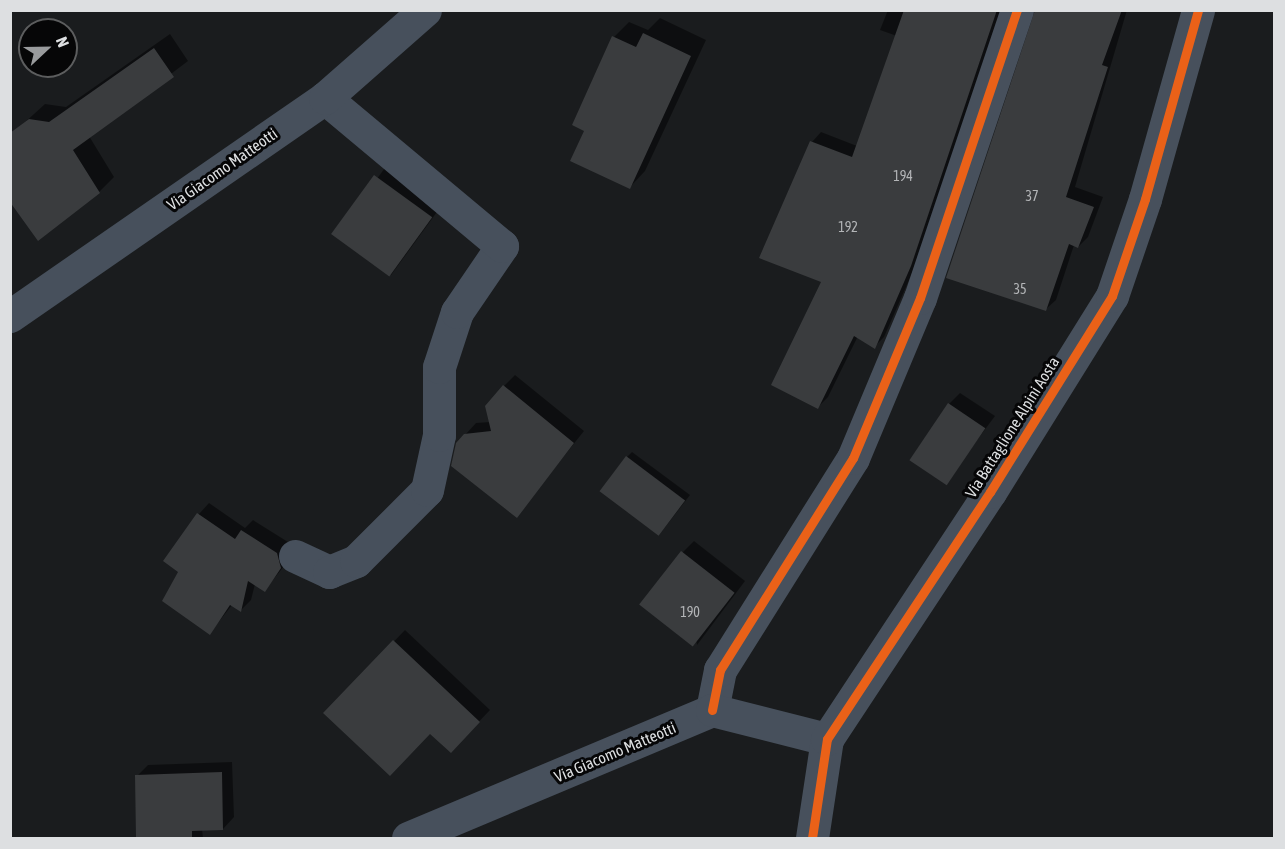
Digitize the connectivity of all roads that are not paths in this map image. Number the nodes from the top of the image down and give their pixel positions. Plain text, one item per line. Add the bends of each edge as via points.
1 (425, 10) edge
2 (1017, 10) edge
3 (1198, 10) edge
4 (325, 98) junction
5 (10, 316) edge
6 (295, 556) dead end
7 (712, 710) junction
8 (827, 739) junction
9 (408, 838) edge
10 (812, 838) edge

1 - 4 street, Via Giacomo Matteotti
2 - 7 street via 920,298 853,458 720,669
3 - 8 street, Via Battaglione Alpini Aosta via 1145,199 1112,296 990,492
4 - 5 street, Via Giacomo Matteotti
4 - 6 street via 502,246 457,312 439,367 439,435 427,490 356,561 329,572
7 - 8 street
7 - 9 street, Via Giacomo Matteotti
8 - 10 street, Via Battaglione Alpini Aosta

